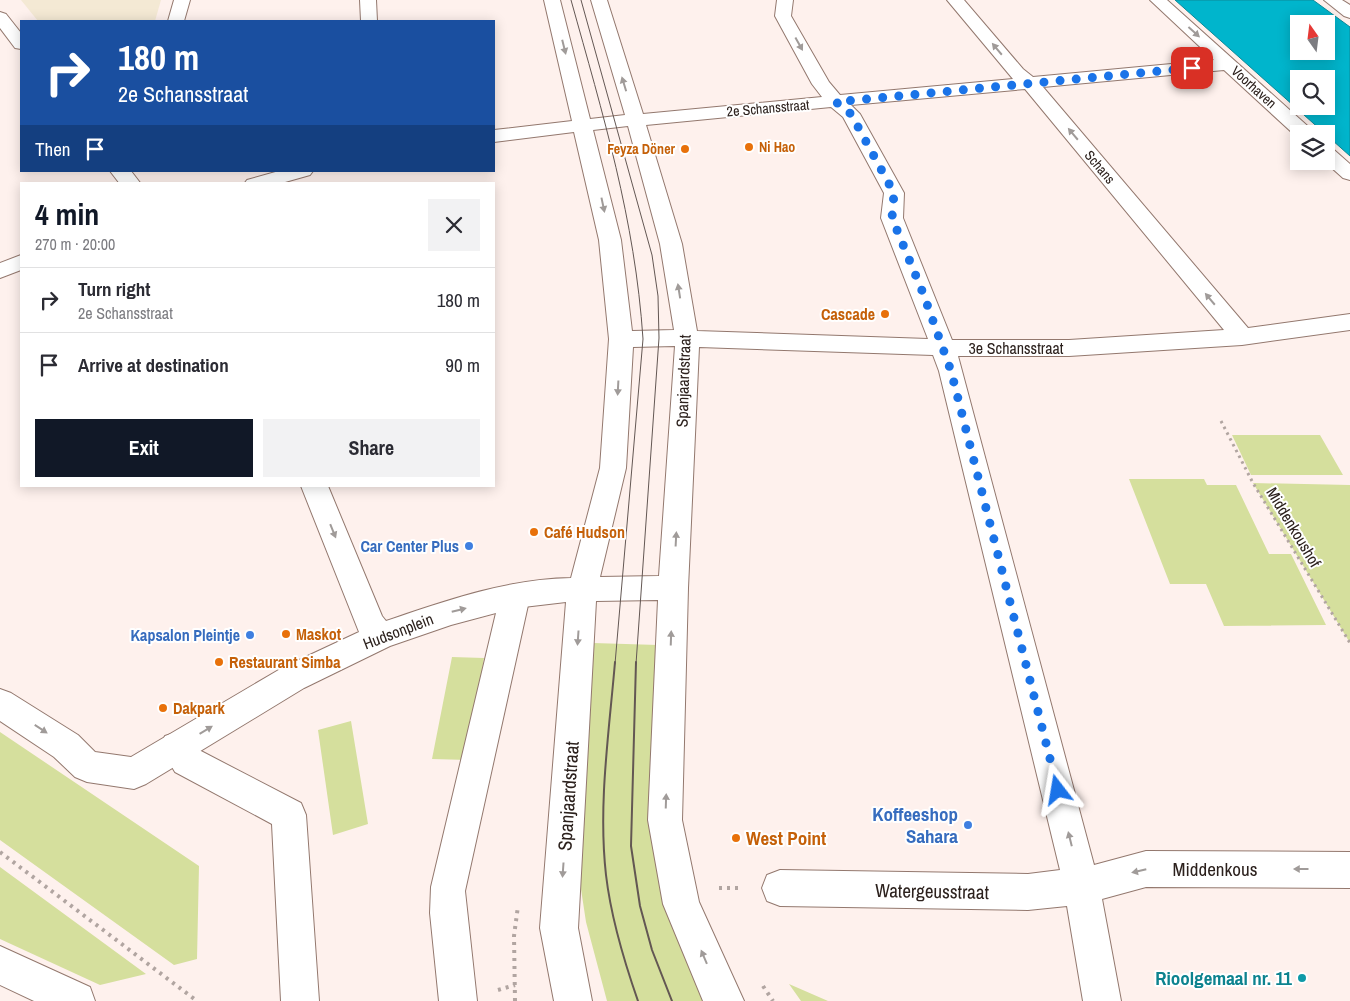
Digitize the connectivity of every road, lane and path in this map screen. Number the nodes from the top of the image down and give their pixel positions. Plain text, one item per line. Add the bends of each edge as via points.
1 (182, 0) edge
2 (368, 0) edge
3 (552, 0) edge
4 (599, 0) edge
5 (785, 0) edge
6 (955, 0) edge
7 (1158, 0) edge
8 (1332, 0) edge
9 (1350, 13) edge
10 (0, 17) edge
11 (176, 20) edge
12 (369, 20) edge
13 (20, 43) edge
14 (1229, 64) junction
15 (1031, 84) junction
16 (836, 102) junction
17 (635, 120) junction
18 (584, 125) junction
19 (1295, 125) edge
20 (495, 136) edge
21 (1335, 161) edge
22 (300, 172) edge
23 (1350, 174) edge
24 (262, 182) edge
25 (20, 262) edge
26 (0, 271) edge
27 (1350, 322) edge
28 (1242, 336) junction
29 (620, 339) junction
30 (687, 339) junction
31 (944, 348) junction
32 (1221, 422) dead end
33 (314, 487) edge
34 (673, 588) junction
35 (570, 590) junction
36 (515, 596) junction
37 (380, 636) junction
38 (1350, 643) edge
39 (0, 703) edge
40 (177, 747) junction
41 (0, 852) edge
42 (1350, 870) edge
43 (1082, 886) junction
44 (780, 888) dead end
45 (0, 965) edge
46 (76, 1001) edge
47 (198, 1001) edge
48 (300, 1001) edge
49 (458, 1001) edge
50 (573, 1001) edge
51 (725, 1001) edge
52 (1102, 1001) edge

1 - 11 street
2 - 12 street
3 -> 18 street, Spanjaardstraat
17 -> 4 street, Spanjaardstraat
5 -> 16 street via 783,16 821,84
15 -> 6 street, Schans via 1017,73
7 -> 14 street, Voorhaven
8 - 9 street
10 - 13 street
14 - 15 street, 2e Schansstraat
14 - 19 street, Voorhaven
15 - 16 street, 2e Schansstraat
28 -> 15 street, Schans
16 - 17 street, 2e Schansstraat
16 - 31 street via 851,114 894,193 892,218
17 - 18 street
30 -> 17 street, Spanjaardstraat via 671,244
18 - 20 street
18 -> 29 street, Spanjaardstraat via 610,240
21 - 23 street
22 - 24 street
25 - 26 street
27 - 28 street, 3e Schansstraat
28 - 31 street, 3e Schansstraat via 1069,348
29 - 30 street, 3e Schansstraat
29 -> 35 street, Spanjaardstraat via 613,468
30 - 31 street, 3e Schansstraat
34 -> 30 street, Spanjaardstraat
43 -> 31 street
32 - 38 path, Middenkoushof
33 -> 37 street via 370,624
34 - 35 street
51 -> 34 street, Spanjaardstraat via 680,904 665,820
35 - 36 street, Hudsonplein
35 -> 50 street, Spanjaardstraat via 559,928
37 -> 36 street, Hudsonplein via 451,612
36 - 49 street via 449,890 448,913
40 -> 37 street, Hudsonplein via 292,678
39 -> 40 street, Hudsonplein via 66,746 87,766 134,773
40 - 48 street via 187,761 289,815
41 - 47 path
42 -> 43 street, Middenkous via 1146,869
43 - 44 street, Watergeusstraat via 1028,892
43 - 52 street
45 - 46 street

